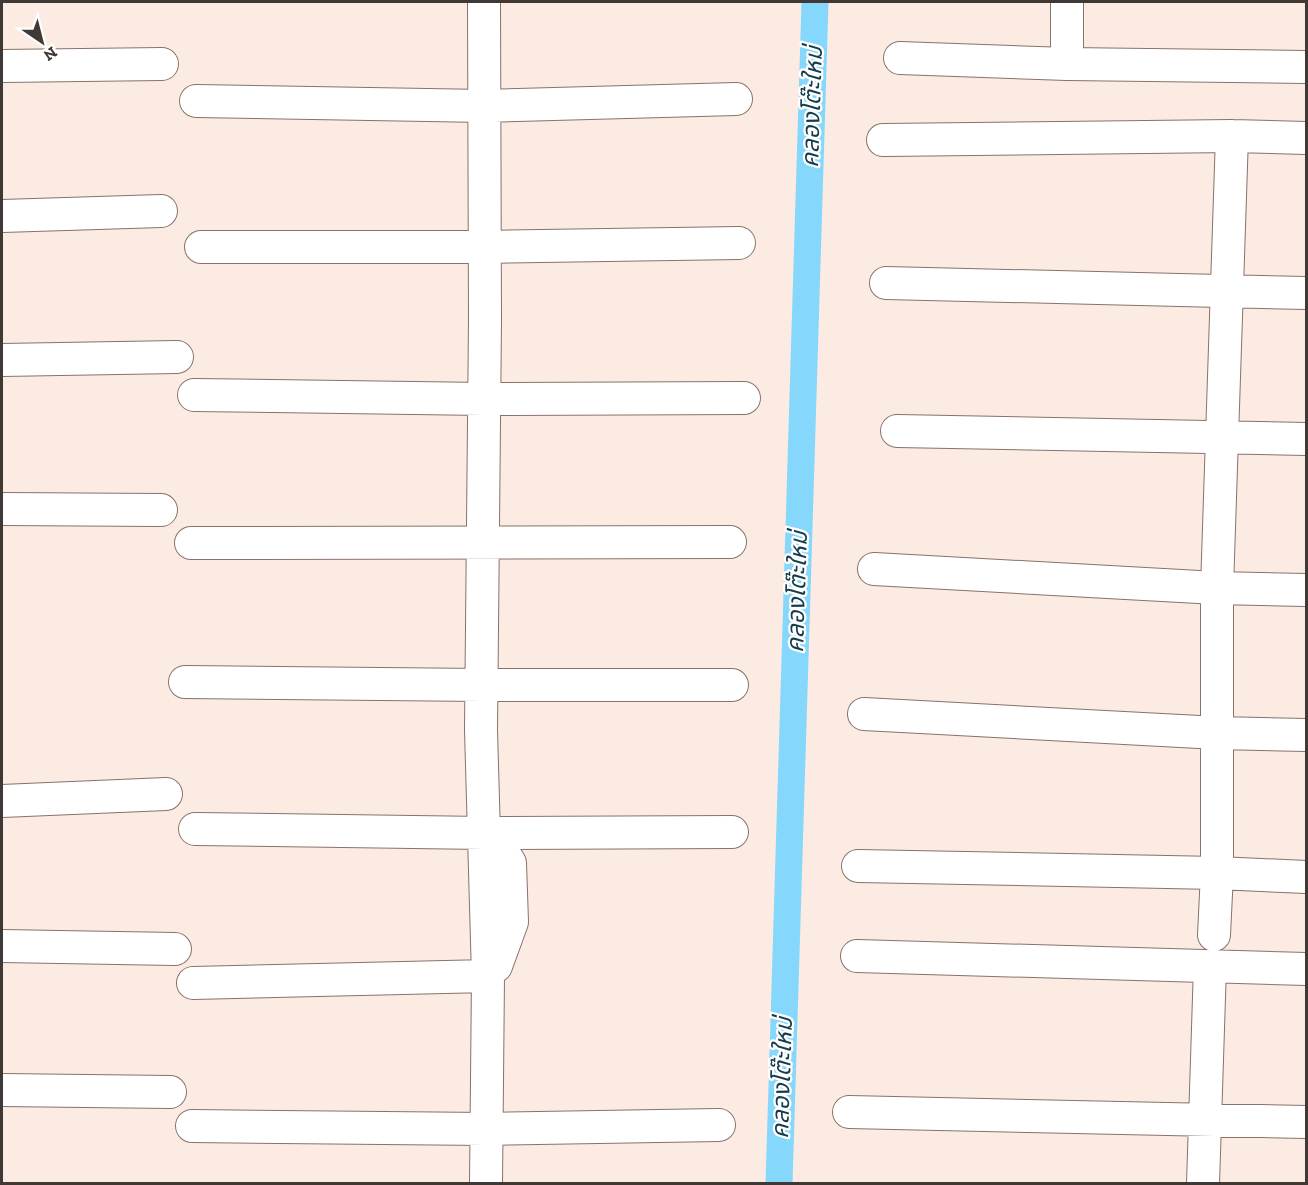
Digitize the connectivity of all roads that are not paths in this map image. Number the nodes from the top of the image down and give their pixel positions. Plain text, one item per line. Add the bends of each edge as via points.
1 (484, 2) edge
2 (1067, 2) edge
3 (900, 58) dead end
4 (162, 64) dead end
5 (1067, 64) junction
6 (2, 66) edge
7 (1306, 68) edge
8 (736, 99) dead end
9 (196, 101) dead end
10 (485, 106) junction
11 (1232, 136) junction
12 (1306, 138) edge
13 (883, 140) dead end
14 (160, 212) dead end
15 (2, 216) edge
16 (739, 243) dead end
17 (201, 247) dead end
18 (484, 247) junction
19 (886, 283) dead end
20 (1227, 290) junction
21 (1306, 292) edge
22 (177, 357) dead end
23 (2, 360) edge
24 (194, 395) dead end
25 (744, 398) dead end
26 (484, 399) junction
27 (897, 431) dead end
28 (1223, 437) junction
29 (1306, 440) edge
30 (2, 509) edge
31 (161, 510) dead end
32 (730, 542) dead end
33 (191, 543) dead end
34 (483, 543) junction
35 (874, 569) dead end
36 (1217, 588) junction
37 (1306, 590) edge
38 (186, 682) dead end
39 (482, 685) junction
40 (732, 685) dead end
41 (864, 714) dead end
42 (1218, 733) junction
43 (1306, 735) edge
44 (166, 794) dead end
45 (2, 801) edge
46 (195, 829) dead end
47 (732, 832) dead end
48 (484, 840) junction
49 (858, 866) dead end
50 (1217, 873) junction
51 (1306, 877) edge
52 (1214, 935) dead end
53 (2, 946) edge
54 (175, 949) dead end
55 (857, 956) dead end
56 (1210, 966) junction
57 (1306, 969) edge
58 (488, 972) junction
59 (193, 983) dead end
60 (2, 1090) edge
61 (170, 1092) dead end
62 (849, 1112) dead end
63 (1205, 1120) junction
64 (1306, 1122) edge
65 (719, 1125) dead end
66 (192, 1126) dead end
67 (486, 1129) junction
68 (486, 1184) edge
69 (1203, 1184) edge

1 - 10 street
2 - 5 street
3 - 5 street
4 - 6 street
5 - 7 street
8 - 10 street
9 - 10 street
10 - 18 street
11 - 12 street
11 - 13 street
11 - 20 street
14 - 15 street
16 - 18 street
17 - 18 street
18 - 26 street
19 - 20 street
20 - 21 street
20 - 28 street
22 - 23 street
24 - 26 street
25 - 26 street
26 - 34 street
27 - 28 street
28 - 29 street
28 - 36 street
30 - 31 street
32 - 34 street
33 - 34 street
34 - 39 street
35 - 36 street
36 - 37 street
36 - 42 street
38 - 39 street
39 - 40 street
39 - 48 street
41 - 42 street
42 - 43 street
42 - 50 street
44 - 45 street
46 - 48 street
47 - 48 street
48 - 58 street
49 - 50 street
50 - 51 street
50 - 52 street
53 - 54 street
55 - 56 street
56 - 57 street
56 - 63 street
58 - 59 street
58 - 67 street
60 - 61 street
62 - 63 street
63 - 64 street
63 - 69 street
65 - 67 street
66 - 67 street
67 - 68 street

